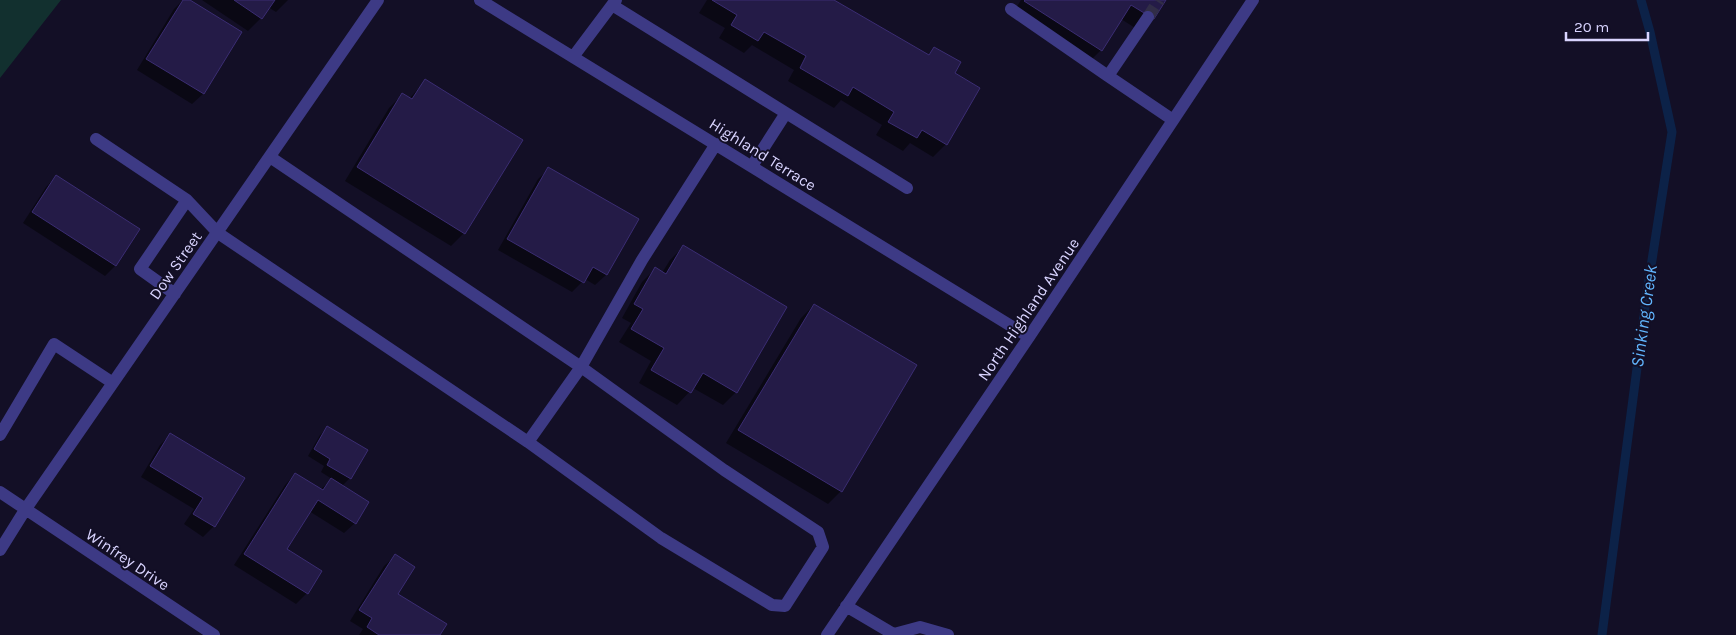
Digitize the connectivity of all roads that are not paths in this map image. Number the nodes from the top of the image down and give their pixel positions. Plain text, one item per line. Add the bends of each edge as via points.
1 (378, 0) edge
2 (480, 0) edge
3 (1253, 0) edge
4 (614, 2) edge
5 (1011, 9) dead end
6 (1148, 17) tunnel mouth
7 (573, 57) junction
8 (1108, 76) junction
9 (786, 113) junction
10 (1173, 120) junction
11 (96, 139) dead end
12 (716, 144) junction
13 (270, 157) junction
14 (752, 166) junction
15 (907, 188) dead end
16 (186, 200) junction
17 (218, 233) junction
18 (175, 294) junction
19 (1029, 337) junction
20 (581, 367) junction
21 (113, 383) junction
22 (0, 435) edge
23 (528, 442) junction
24 (0, 492) edge
25 (25, 510) junction
26 (0, 550) edge
27 (846, 606) junction
28 (214, 635) edge
29 (828, 635) edge
30 (894, 635) edge
31 (948, 635) edge

1 - 13 street, Dow Street
2 - 7 street, Highland Terrace
3 - 10 street, North Highland Avenue
4 - 7 street
4 - 9 street
5 - 8 street
6 - 8 street
7 - 12 street, Highland Terrace
8 - 10 street
9 - 14 street
9 - 15 street
10 - 19 street, North Highland Avenue
11 - 16 street
12 - 14 street, Highland Terrace
12 - 20 street via 642,260
13 - 17 street, Dow Street
13 - 20 street
14 - 19 street, Highland Terrace
16 - 17 street
16 - 18 street via 140,269
17 - 18 street, Dow Street
17 - 23 street
18 - 21 street, Dow Street
19 - 27 street, North Highland Avenue
20 - 23 street
20 - 23 street via 724,470 818,532 823,547 785,606 772,605 661,538
21 - 22 street via 54,344
21 - 25 street, Dow Street
24 - 25 street, Winfrey Drive
25 - 26 street, Dow Street
25 - 28 street, Winfrey Drive
27 - 29 street, North Highland Avenue
27 - 30 street
30 - 31 street via 920,627

